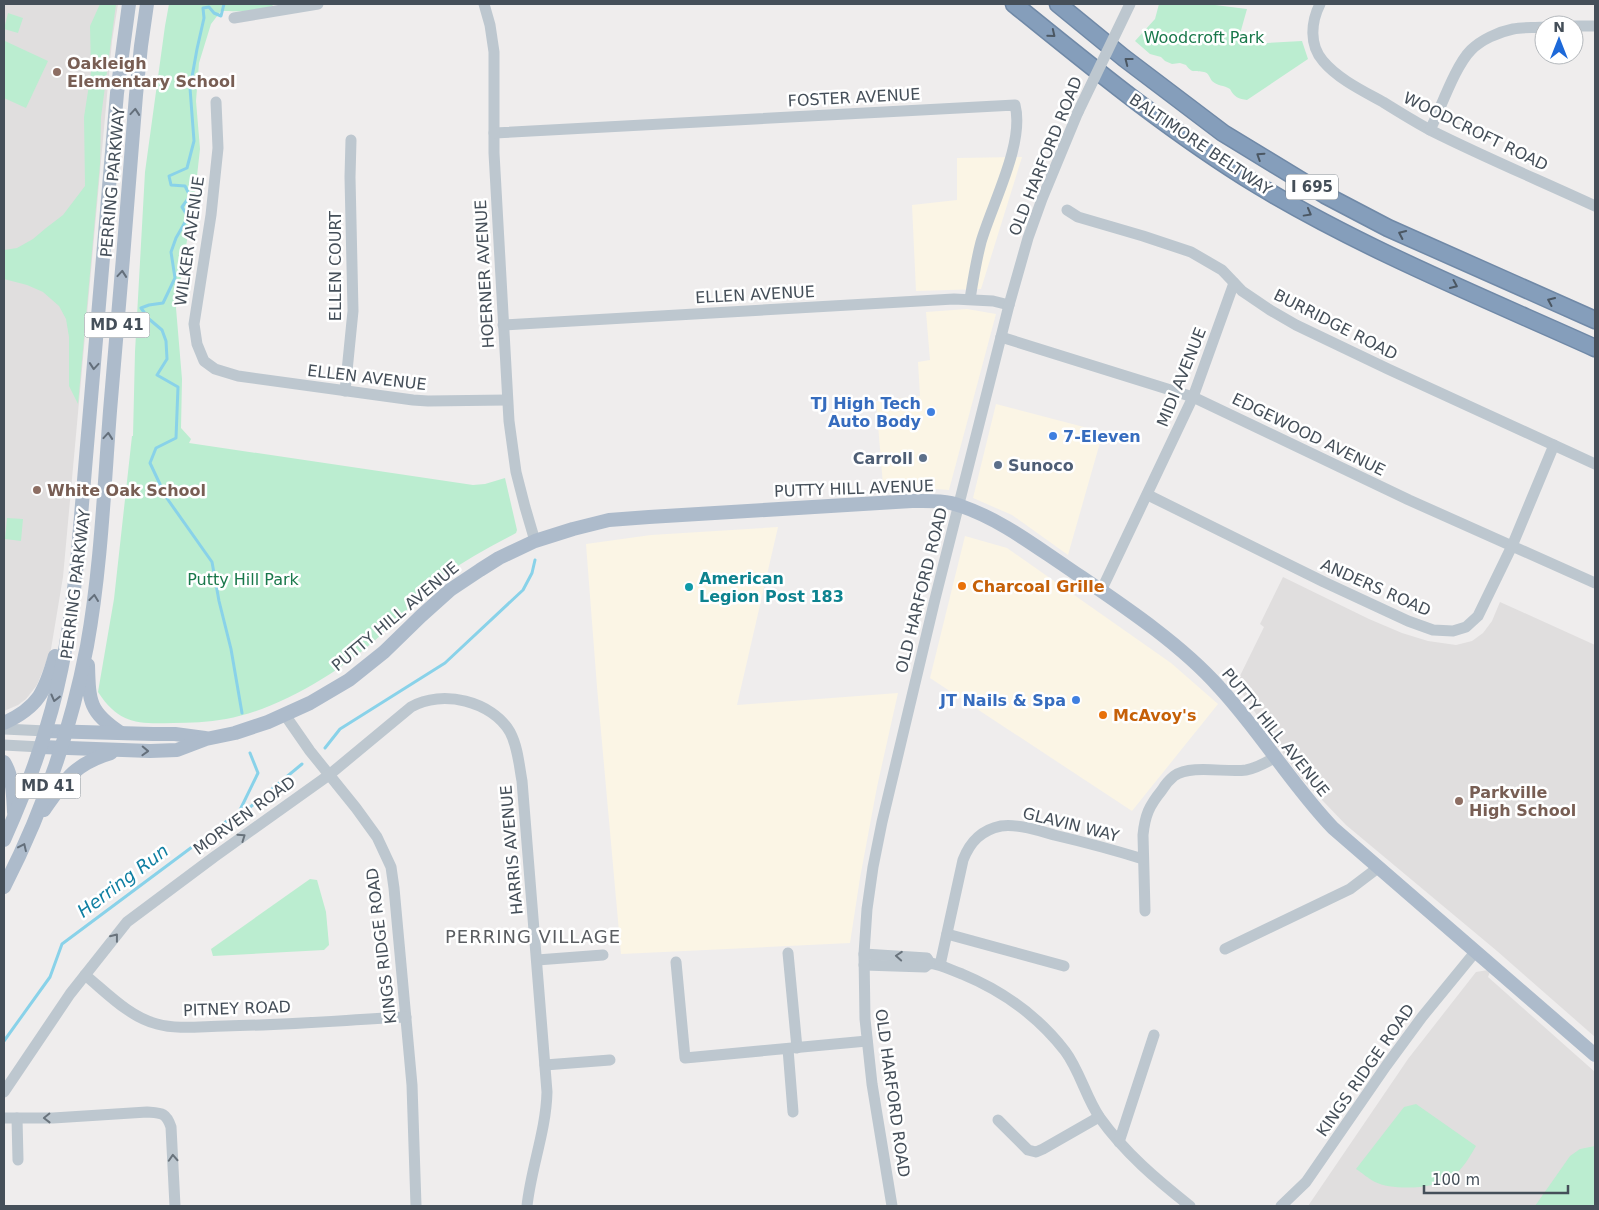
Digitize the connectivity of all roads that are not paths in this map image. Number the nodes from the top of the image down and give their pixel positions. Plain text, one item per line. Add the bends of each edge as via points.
1 (129, 4) edge
2 (147, 4) edge
3 (318, 4) edge
4 (484, 4) edge
5 (1014, 4) edge
6 (1058, 4) edge
7 (1130, 4) edge
8 (1320, 4) edge
9 (234, 18) dead end
10 (1534, 28) edge
11 (216, 102) dead end
12 (1430, 130) junction
13 (494, 132) junction
14 (351, 140) dead end
15 (1595, 206) edge
16 (1067, 210) dead end
17 (1234, 283) junction
18 (970, 299) junction
19 (1009, 305) junction
20 (1595, 320) edge
21 (503, 325) junction
22 (1001, 337) junction
23 (1595, 348) edge
24 (223, 373) joint
25 (345, 391) junction
26 (1193, 397) junction
27 (507, 400) junction
28 (1554, 445) junction
29 (1595, 464) edge
30 (1148, 495) junction
31 (958, 505) junction
32 (535, 541) junction
33 (1512, 546) junction
34 (1595, 583) edge
35 (1101, 591) junction
36 (73, 598) junction
37 (87, 646) junction
38 (458, 700) joint
39 (285, 715) junction
40 (4, 723) edge
41 (4, 729) edge
42 (46, 730) junction
43 (66, 731) junction
44 (122, 733) junction
45 (206, 739) junction
46 (4, 746) edge
47 (41, 747) junction
48 (61, 748) junction
49 (121, 750) junction
50 (1274, 758) junction
51 (4, 762) edge
52 (329, 774) junction
53 (14, 816) junction
54 (34, 825) junction
55 (4, 840) edge
56 (1143, 859) junction
57 (1378, 867) junction
58 (4, 887) edge
59 (1145, 911) dead end
60 (946, 934) junction
61 (1225, 949) dead end
62 (1476, 951) junction
63 (788, 953) dead end
64 (603, 955) dead end
65 (864, 959) junction
66 (537, 960) junction
67 (676, 962) dead end
68 (935, 964) junction
69 (1064, 966) dead end
70 (85, 975) junction
71 (406, 1017) junction
72 (1154, 1035) dead end
73 (867, 1041) junction
74 (792, 1048) junction
75 (1595, 1056) edge
76 (610, 1060) dead end
77 (545, 1065) junction
78 (4, 1092) edge
79 (793, 1112) dead end
80 (1099, 1117) junction
81 (4, 1118) edge
82 (17, 1118) junction
83 (998, 1120) dead end
84 (1119, 1142) junction
85 (18, 1160) dead end
86 (175, 1206) edge
87 (416, 1206) edge
88 (527, 1206) edge
89 (892, 1206) edge
90 (1190, 1206) edge
91 (1281, 1206) edge

1 -> 36 main road, PERRING PARKWAY / MD 41 via 117,93
37 -> 2 main road, PERRING PARKWAY / MD 41 via 98,567 138,75
3 - 9 street
4 - 13 street, HOERNER AVENUE via 494,52
5 -> 23 highway, BALTIMORE BELTWAY / I 695 via 1156,116 1259,186 1377,249
20 -> 6 highway, BALTIMORE BELTWAY / I 695 via 1388,228 1302,182 1223,132
7 - 19 street, OLD HARFORD ROAD, bridge via 1078,112 1042,200
8 - 12 street, WOODCROFT ROAD via 1313,33 1315,48 1322,61 1353,85
10 - 12 street via 1512,29 1483,41 1471,50 1462,62
11 - 24 street, WILKER AVENUE via 218,148 194,324 204,361
12 - 15 street, WOODCROFT ROAD
13 - 18 street, FOSTER AVENUE via 1015,104 1017,121 1011,156 981,240
13 - 21 street, HOERNER AVENUE
14 - 25 street, ELLEN COURT via 353,311
16 - 17 street, BURRIDGE ROAD via 1078,217 1191,252 1222,270
17 - 26 street, MIDI AVENUE
17 - 28 street, BURRIDGE ROAD via 1256,301 1296,325
18 - 19 street, ELLEN AVENUE
18 - 21 street, ELLEN AVENUE
19 - 22 street, OLD HARFORD ROAD
21 - 27 street, HOERNER AVENUE
22 - 26 street, EDGEWOOD AVENUE
22 - 31 street, OLD HARFORD ROAD
24 - 25 street, ELLEN AVENUE
25 - 27 street, ELLEN AVENUE via 428,401
26 - 30 street, MIDI AVENUE
26 - 33 street, EDGEWOOD AVENUE
27 - 32 street, HOERNER AVENUE via 516,472
28 - 29 street, BURRIDGE ROAD
28 - 33 street, ANDERS ROAD
30 - 33 street, ANDERS ROAD via 1392,614 1445,632 1466,627 1478,616
30 - 35 street, MIDI AVENUE
31 - 32 main road, PUTTY HILL AVENUE via 927,501 625,518
31 - 35 main road, PUTTY HILL AVENUE via 1010,530
31 - 65 street, OLD HARFORD ROAD via 877,844
32 - 39 main road, PUTTY HILL AVENUE via 466,579 436,602 368,666 330,692
33 - 34 street, EDGEWOOD AVENUE
35 - 50 main road, PUTTY HILL AVENUE via 1172,643 1209,676
36 - 40 main road via 41,694 20,714
36 -> 42 main road, PERRING PARKWAY / MD 41 via 67,641
37 - 43 main road, PERRING PARKWAY / MD 41
37 - 44 main road via 91,703 100,718
38 - 52 street, MORVEN ROAD via 437,699 417,703
38 - 66 street, HARRIS AVENUE via 477,705 496,716 514,743 522,781
39 - 45 main road, PUTTY HILL AVENUE via 252,728
39 - 52 street, KINGS RIDGE ROAD
41 - 42 street, PUTTY HILL AVENUE
42 - 43 main road, PUTTY HILL AVENUE
42 - 47 main road, PERRING PARKWAY / MD 41
43 - 44 main road, PUTTY HILL AVENUE
43 - 48 main road, PERRING PARKWAY / MD 41
44 - 45 main road, PUTTY HILL AVENUE via 175,734
49 -> 45 main road, PUTTY HILL AVENUE via 176,750
46 - 47 street, PUTTY HILL AVENUE
47 - 48 main road, PUTTY HILL AVENUE
47 - 53 main road, PERRING PARKWAY / MD 41
48 - 49 main road, PUTTY HILL AVENUE
48 - 54 main road, PERRING PARKWAY / MD 41
49 - 54 main road via 95,758 73,772
50 - 56 street via 1244,770 1187,770 1175,776 1148,809
50 - 57 main road, PUTTY HILL AVENUE via 1320,814
51 - 53 main road via 12,786
70 -> 52 street, MORVEN ROAD via 127,922
52 - 71 street, KINGS RIDGE ROAD via 377,837 391,867
53 - 55 main road, PERRING PARKWAY / MD 41
58 -> 54 main road, PERRING PARKWAY / MD 41
56 - 59 street
56 - 60 street, GLAVIN WAY via 1032,829 1001,826 985,832 967,851
57 - 61 street via 1350,889
57 - 62 main road, PUTTY HILL AVENUE
60 - 68 street, GLAVIN WAY
60 - 69 street
62 - 75 main road, PUTTY HILL AVENUE
62 - 91 street, KINGS RIDGE ROAD via 1422,1017 1306,1182
63 - 74 street
64 - 66 street
65 - 68 street via 927,958
65 - 73 street, OLD HARFORD ROAD
66 - 77 street, HARRIS AVENUE
67 - 74 street via 684,1058
68 - 80 street via 977,980 1011,998 1045,1028 1069,1057
70 - 71 street, PITNEY ROAD via 128,1010 156,1024 172,1027
70 - 78 street, MORVEN ROAD
71 - 87 street, KINGS RIDGE ROAD
72 - 84 street
73 - 74 street
73 - 89 street, OLD HARFORD ROAD
74 - 79 street
76 - 77 street
77 - 88 street, HARRIS AVENUE via 545,1122
80 - 83 street via 1036,1152 1028,1150
80 - 84 street
81 - 82 street
82 - 85 street
86 -> 82 street via 171,1127 165,1115 147,1112
84 - 90 street via 1148,1172

